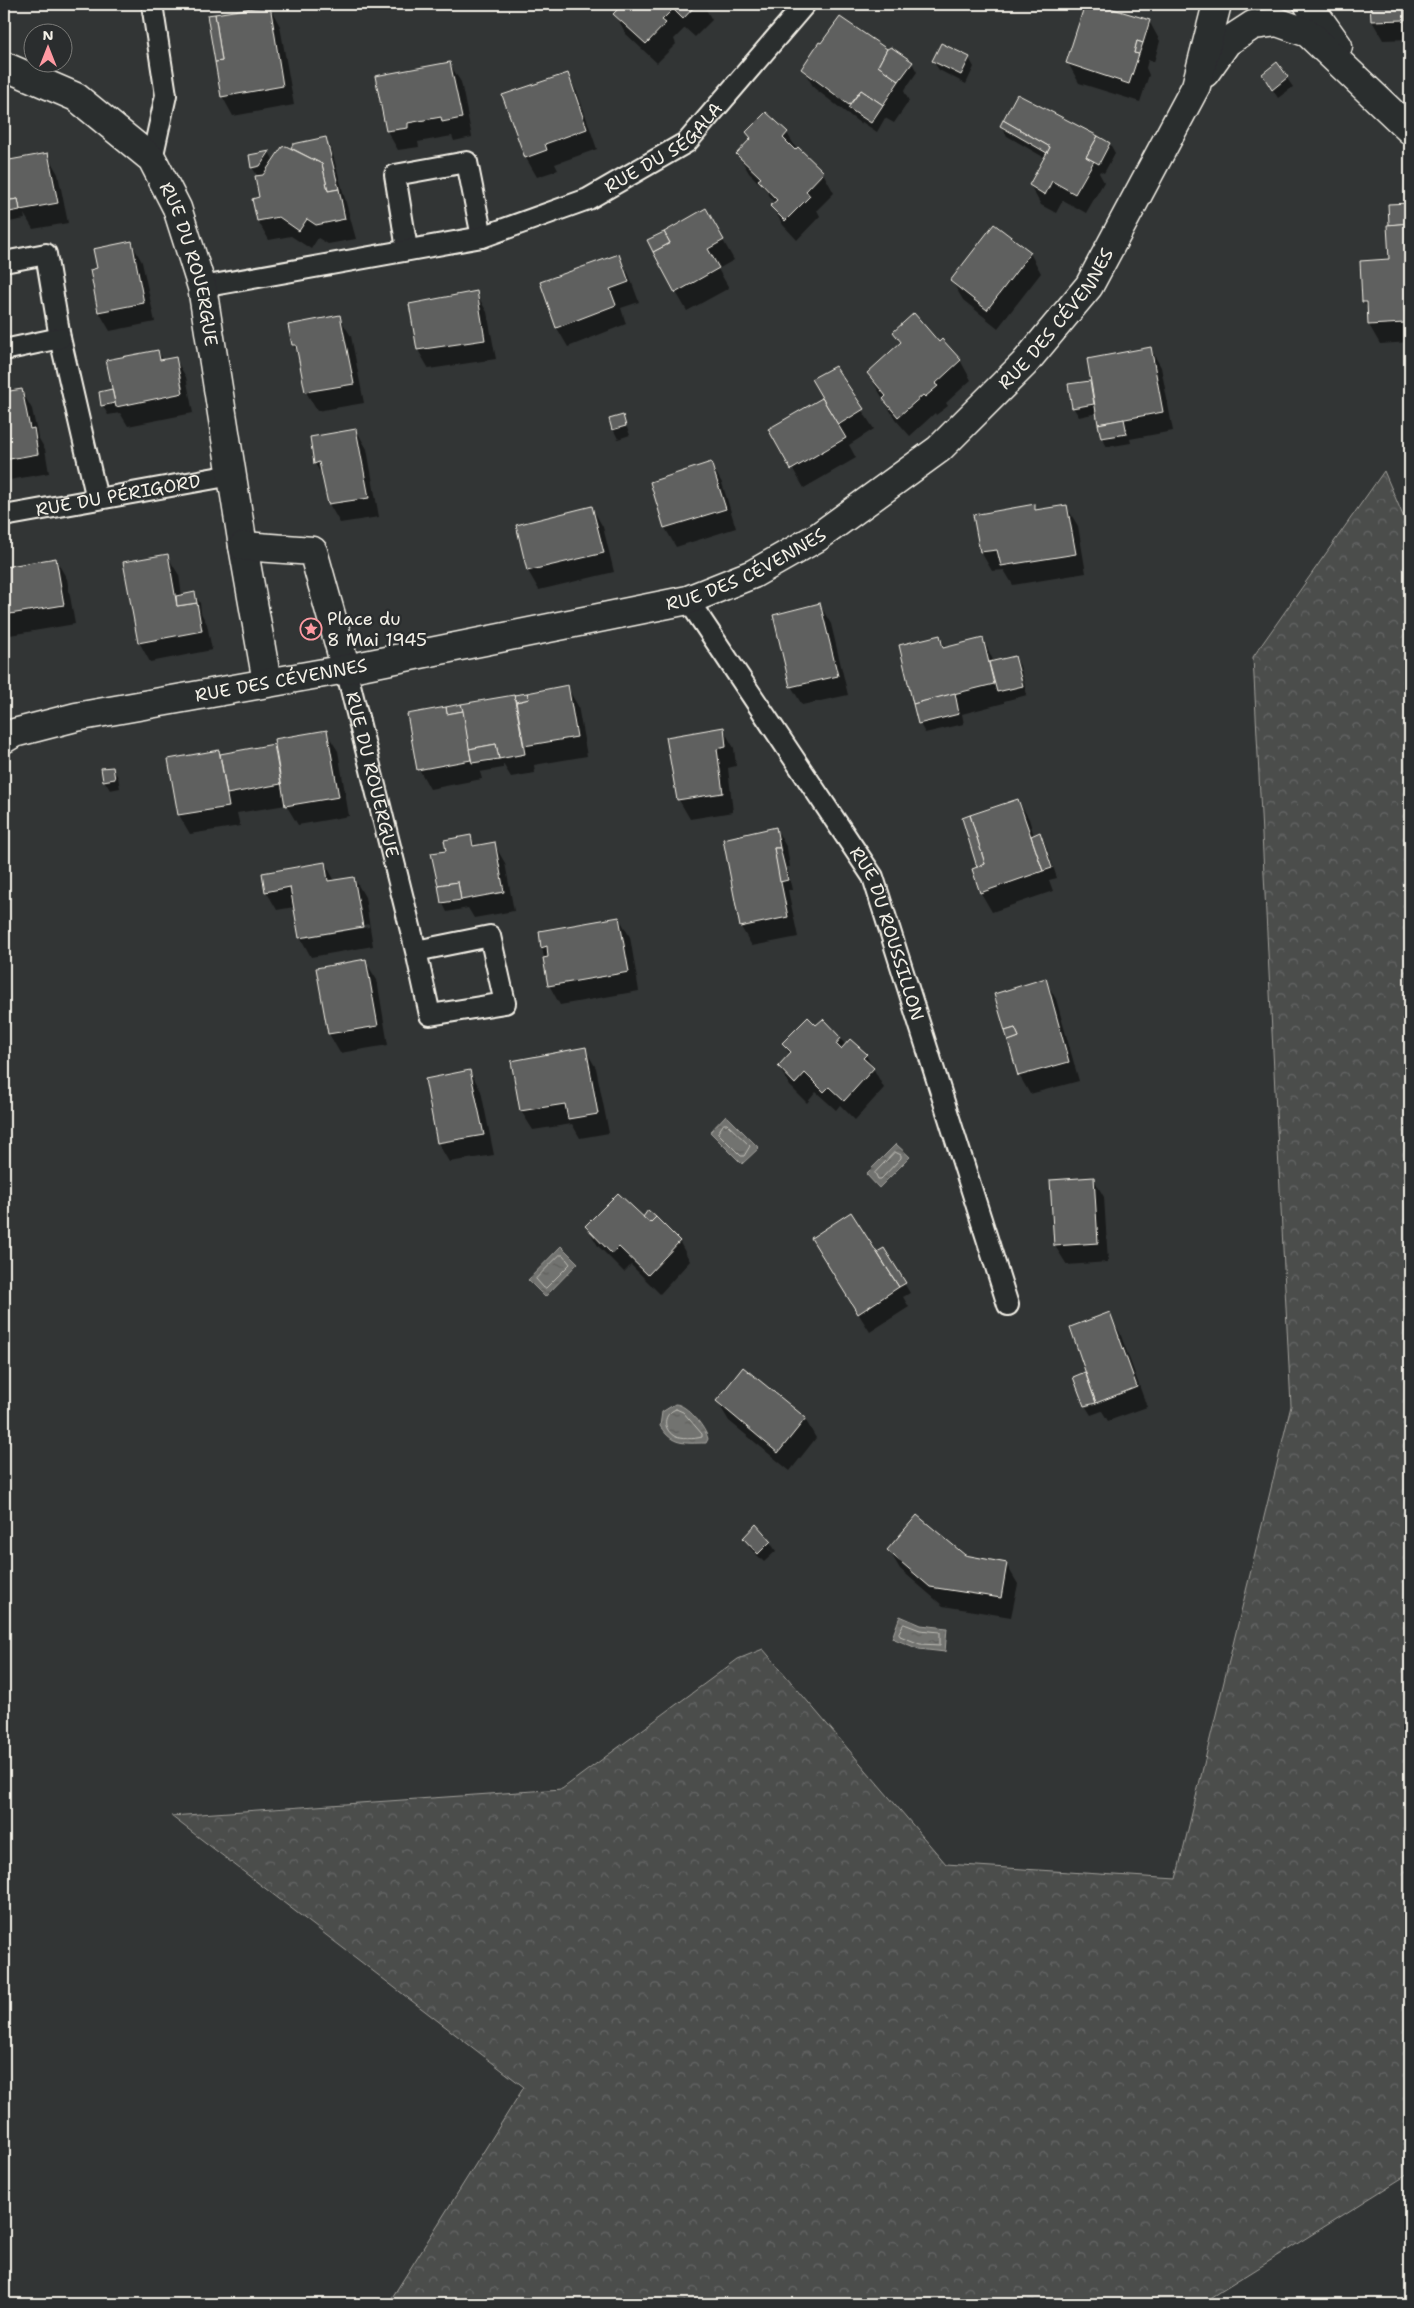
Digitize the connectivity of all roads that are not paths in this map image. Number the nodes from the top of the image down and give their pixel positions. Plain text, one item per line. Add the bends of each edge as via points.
1 (152, 4) edge
2 (804, 4) edge
3 (1217, 4) edge
4 (1308, 4) edge
5 (4, 66) edge
6 (1196, 86) junction
7 (1368, 88) junction
8 (1410, 130) edge
9 (152, 159) junction
10 (482, 237) junction
11 (407, 249) junction
12 (4, 262) edge
13 (202, 287) junction
14 (60, 338) junction
15 (4, 350) edge
16 (232, 475) junction
17 (97, 499) junction
18 (4, 516) edge
19 (243, 546) junction
20 (688, 600) junction
21 (346, 669) junction
22 (267, 682) junction
23 (4, 739) edge
24 (416, 951) junction
25 (1008, 1305) dead end

1 - 9 lane via 166,96
2 - 10 lane, RUE DU SÉGALA via 687,142 588,199
3 - 6 street, RUE DES CÉVENNES
4 - 7 street
5 - 9 street, RUE DU ROUERGUE via 76,97
6 - 7 street via 1227,42 1253,25 1277,22 1308,33
6 - 20 street, RUE DES CÉVENNES via 1089,286 1017,370 939,449 818,537 753,574
7 - 8 street
9 - 13 street, RUE DU ROUERGUE via 176,208
10 - 11 lane, RUE DU SÉGALA
10 - 11 lane via 467,162 395,175
11 - 13 lane, RUE DU SÉGALA
12 - 14 lane via 46,254
13 - 16 street, RUE DU ROUERGUE
14 - 15 lane
14 - 17 lane
16 - 17 lane, RUE DU PÉRIGORD
16 - 19 street, RUE DU ROUERGUE
17 - 18 lane, RUE DU PÉRIGORD
19 - 21 street, RUE DU ROUERGUE via 313,551
19 - 22 street, RUE DU ROUERGUE
20 - 21 street, RUE DES CÉVENNES
20 - 25 lane, RUE DU ROUSSILLON via 873,877
21 - 22 street, RUE DES CÉVENNES
21 - 24 lane, RUE DU ROUERGUE
22 - 23 street, RUE DES CÉVENNES via 76,717 14,733
24 - 24 lane, RUE DU ROUERGUE via 430,1015 505,1003 490,936

